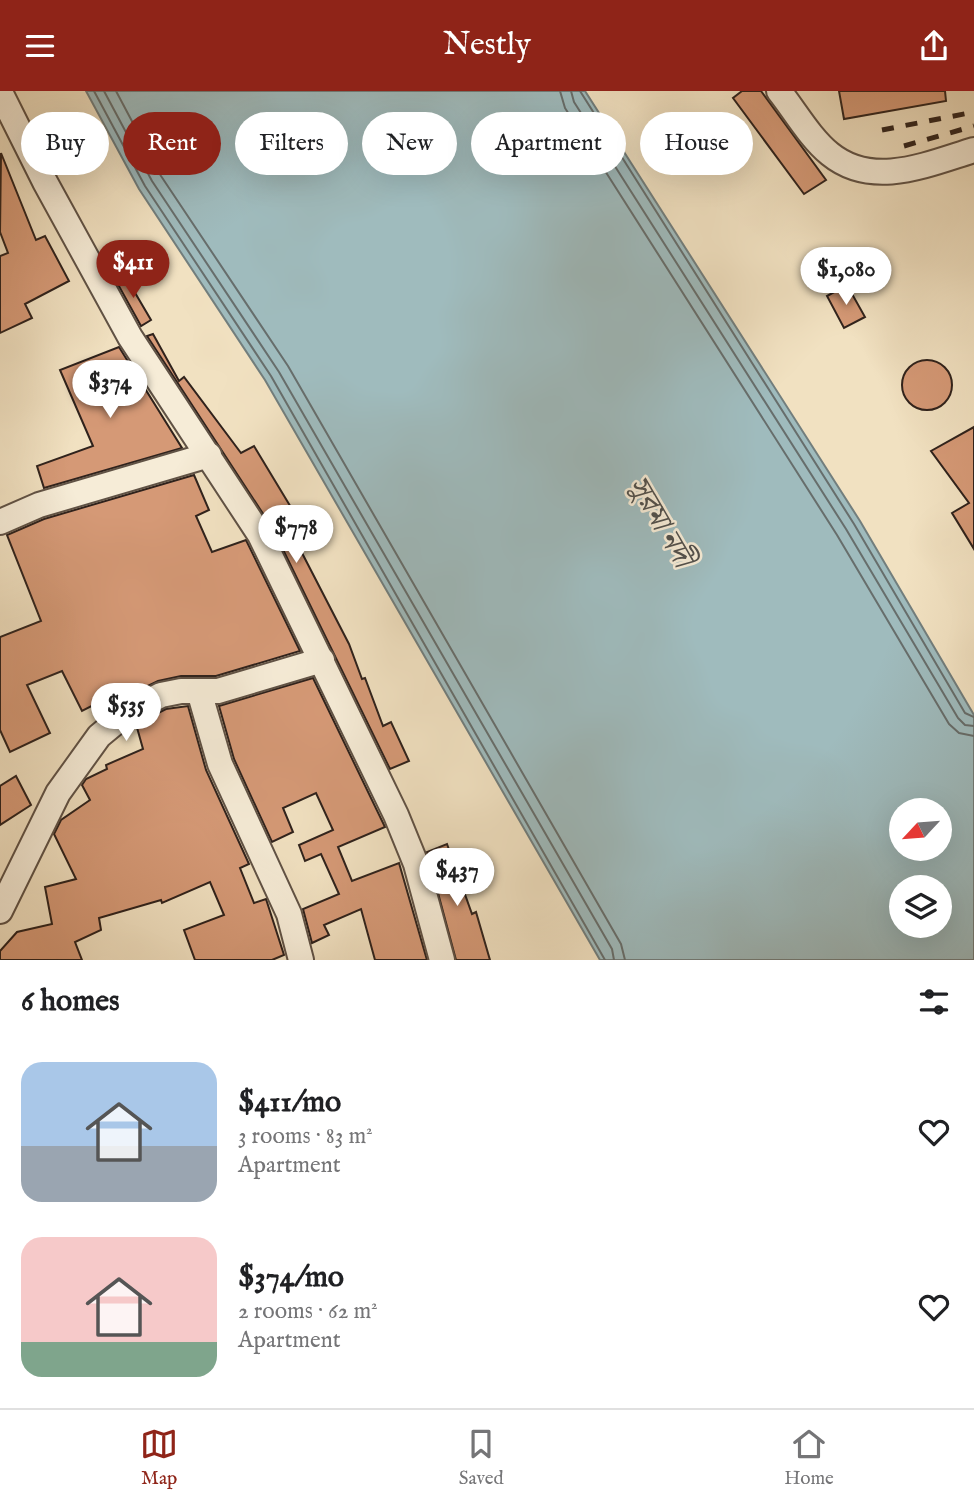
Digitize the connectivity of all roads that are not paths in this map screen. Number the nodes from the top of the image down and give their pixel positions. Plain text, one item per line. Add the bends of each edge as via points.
1 (779, 91) edge
2 (0, 92) edge
3 (974, 150) edge
4 (208, 455) junction
5 (0, 521) edge
6 (322, 660) junction
7 (199, 691) junction
8 (0, 911) edge
9 (301, 960) edge
10 (442, 960) edge

1 - 3 street via 828,153 865,170 899,173
2 - 4 street via 130,337
4 - 5 street
4 - 6 street via 260,535
6 - 7 street via 218,691
6 - 10 street via 415,864
7 - 8 street via 161,695 128,712 99,736 58,793
7 - 9 street via 220,764 289,914

